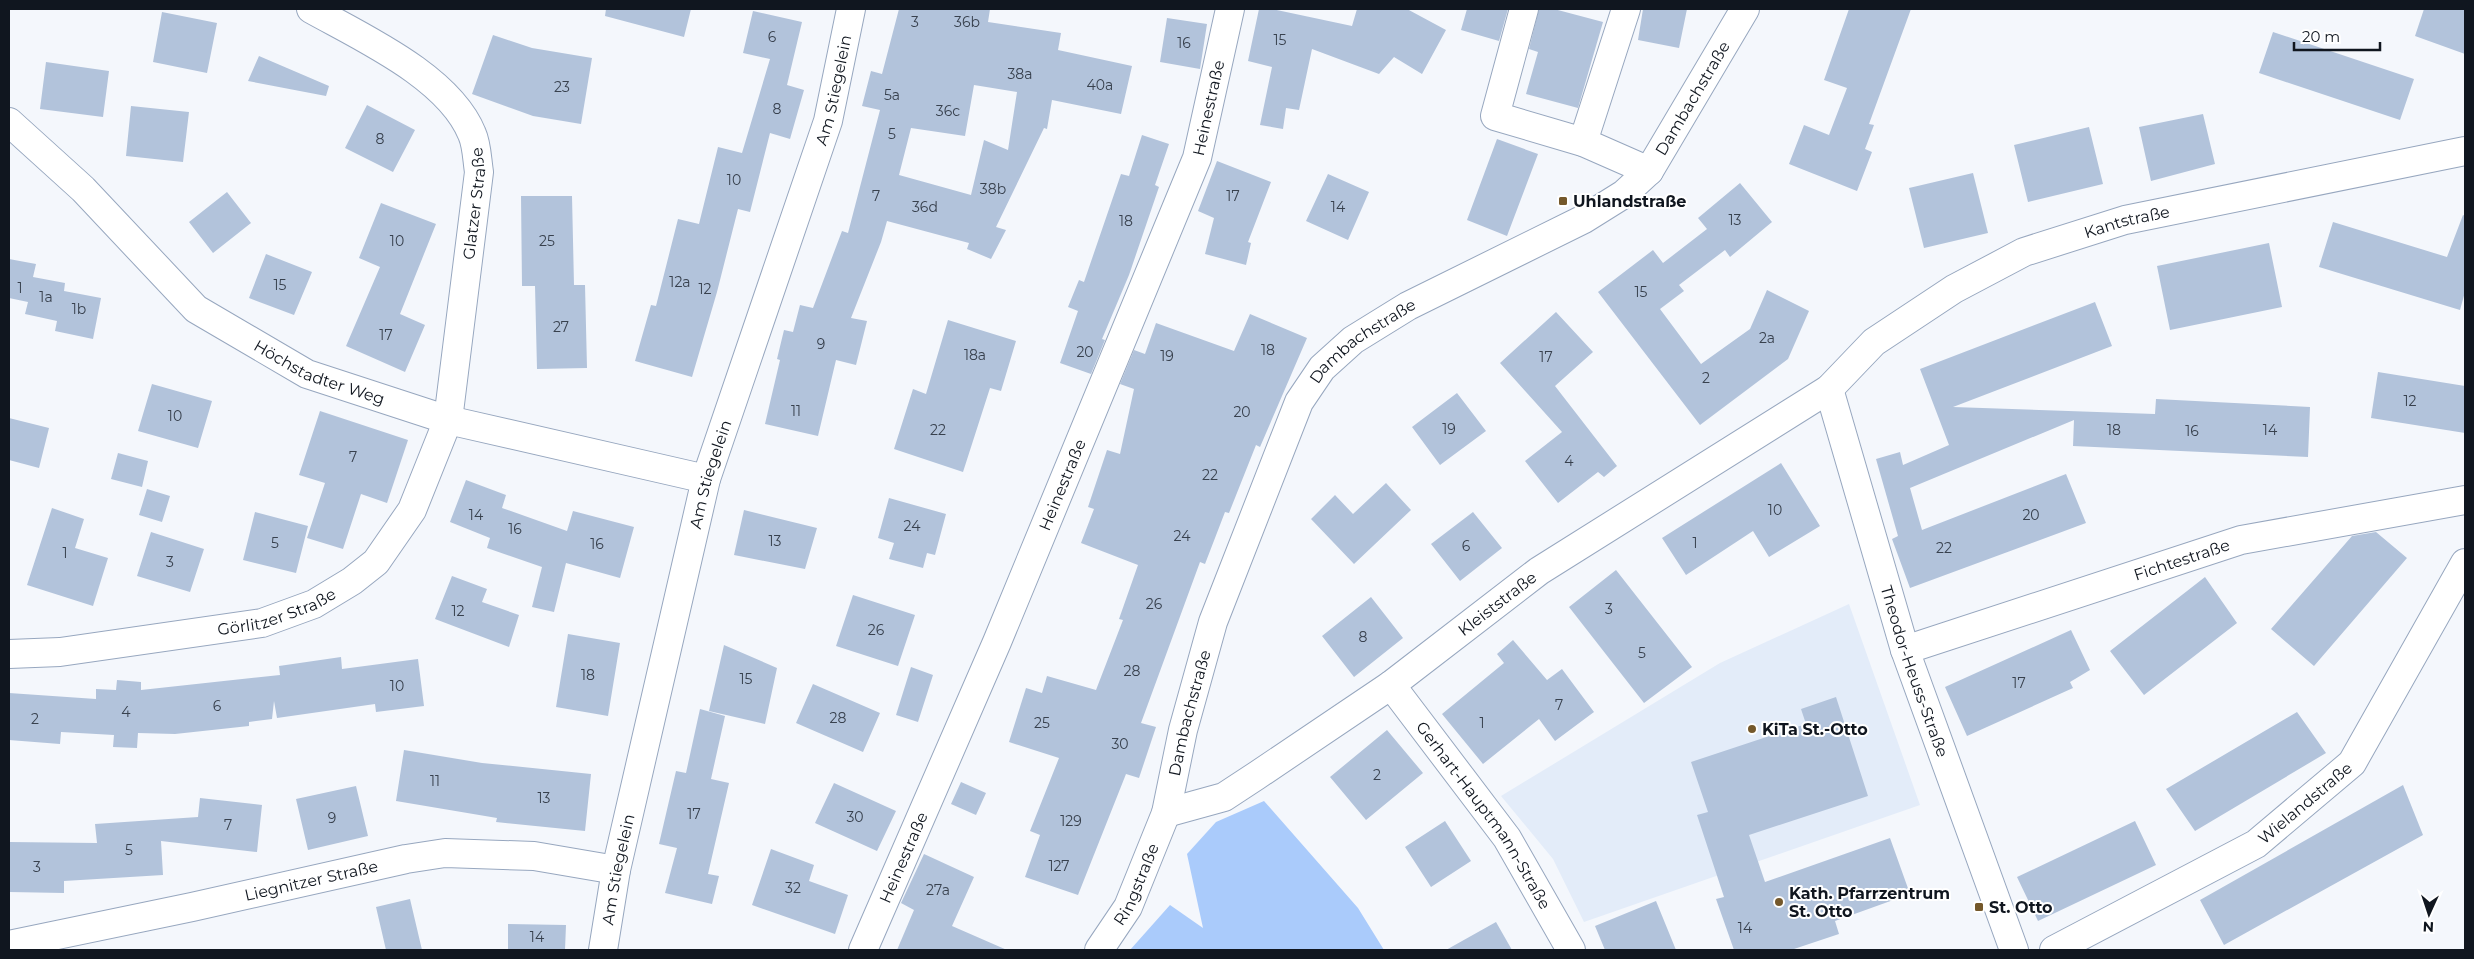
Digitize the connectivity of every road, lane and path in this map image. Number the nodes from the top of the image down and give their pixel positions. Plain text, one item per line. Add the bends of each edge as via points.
1 (311, 9) edge
2 (851, 9) edge
3 (1230, 9) edge
4 (1524, 9) edge
5 (1626, 9) edge
6 (1745, 9) edge
7 (9, 122) edge
8 (1583, 142) junction
9 (2465, 151) edge
10 (1649, 171) junction
11 (1829, 389) junction
12 (448, 420) junction
13 (706, 479) junction
14 (2465, 500) edge
15 (2465, 563) edge
16 (1905, 650) junction
17 (9, 654) edge
18 (1391, 685) junction
19 (1166, 813) junction
20 (616, 870) junction
21 (9, 945) edge
22 (603, 950) edge
23 (863, 950) edge
24 (1099, 950) edge
25 (1571, 950) edge
26 (2014, 950) edge
27 (2054, 950) edge

1 - 12 street, Glatzer Straße via 406,62 448,97 472,134 479,172
2 - 13 street, Am Stiegelein via 828,121
3 - 23 street, Heinestraße via 1197,158 997,642
4 - 8 street via 1495,116
5 - 8 street
6 - 10 street, Dambachstraße
7 - 12 street, Höchstadter Weg via 83,189 196,309 308,374
8 - 10 street
9 - 11 street, Kantstraße via 2125,220 2024,252 1954,289 1874,342
10 - 19 street, Dambachstraße via 1624,194 1584,219 1408,306 1353,340 1322,368 1299,402 1213,622 1183,730
11 - 16 street, Theodor-Heuss-Straße
11 - 18 street, Kleiststraße via 1539,571
12 - 13 street, Höchstadter Weg
12 - 17 street, Görlitzer Straße via 412,510 376,562 352,582 314,604 262,623 60,652
13 - 20 street, Am Stiegelein
14 - 16 street, Fichtestraße via 2241,540
15 - 27 street, Wielandstraße via 2352,763 2256,844
16 - 26 street, Theodor-Heuss-Straße
18 - 19 street, Kleiststraße via 1224,797
18 - 25 street, Gerhart-Hauptmann-Straße via 1507,838
19 - 24 street, Ringstraße via 1128,907
20 - 21 street, Liegnitzer Straße via 534,856 445,853 406,858 192,908
20 - 22 street, Am Stiegelein

